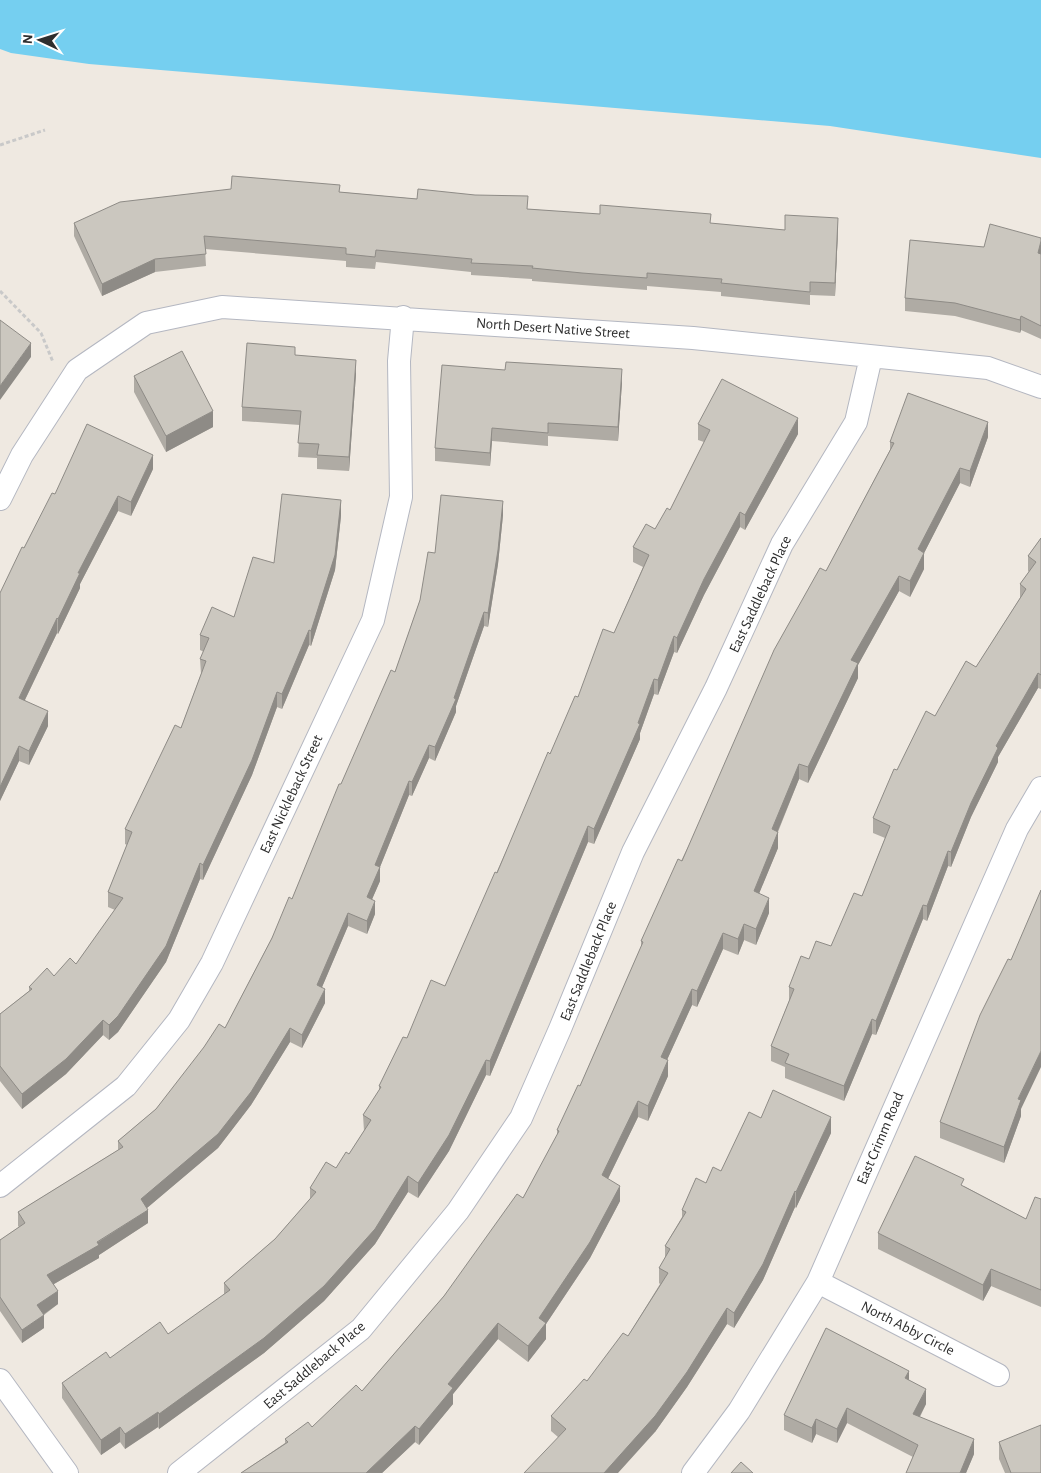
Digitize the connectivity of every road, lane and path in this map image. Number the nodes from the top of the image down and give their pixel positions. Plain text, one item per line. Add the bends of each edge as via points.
1 (44, 130) dead end
2 (0, 144) edge
3 (0, 292) edge
4 (403, 317) junction
5 (871, 357) junction
6 (74, 375) junction
7 (1041, 387) edge
8 (0, 500) edge
9 (1041, 788) edge
10 (0, 1186) edge
11 (818, 1282) junction
12 (998, 1375) dead end
13 (0, 1380) edge
14 (67, 1473) edge
15 (178, 1473) edge
16 (693, 1473) edge

1 - 2 path
3 - 6 path via 41,333 56,369
4 - 5 street, North Desert Native Street via 693,338
4 - 6 street, North Desert Native Street via 325,315 222,306 146,323
4 - 10 street, East Nickleback Street via 399,361 401,497 373,620 212,963 180,1020 126,1086
5 - 7 street, North Desert Native Street via 988,368
5 - 15 street, East Saddleback Place via 856,422 782,544 716,688 633,852 521,1118 458,1211 361,1329
6 - 8 street via 22,455
9 - 11 street, East Crimm Road via 1017,829
11 - 12 street, North Abby Circle
11 - 16 street, East Crimm Road via 739,1411
13 - 14 street

